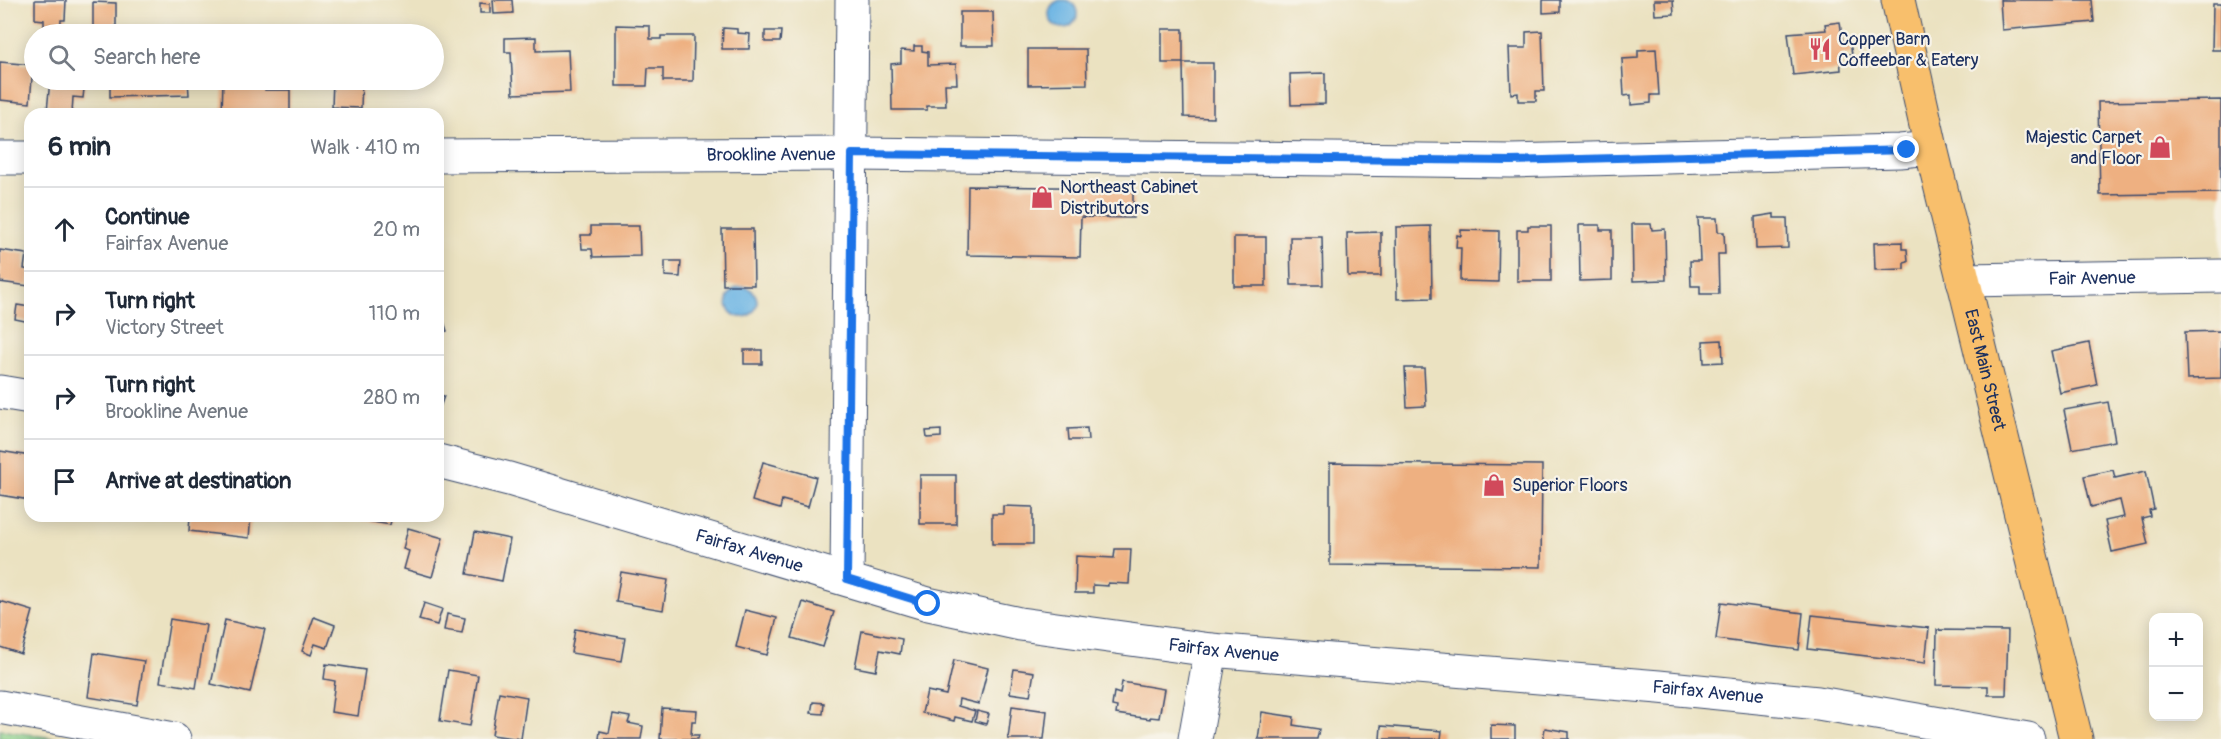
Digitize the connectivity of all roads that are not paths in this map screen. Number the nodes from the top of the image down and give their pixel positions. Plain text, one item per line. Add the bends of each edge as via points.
1 (852, 0) edge
2 (1898, 0) edge
3 (1931, 148) junction
4 (852, 154) junction
5 (444, 156) edge
6 (0, 158) edge
7 (24, 158) edge
8 (2221, 276) edge
9 (1964, 280) junction
10 (0, 392) edge
11 (24, 396) edge
12 (444, 463) edge
13 (847, 579) junction
14 (1211, 650) junction
15 (0, 707) edge
16 (174, 739) edge
17 (1195, 739) edge
18 (2028, 739) edge
19 (2076, 739) edge

1 - 4 street
2 - 3 main road, East Main Street
3 - 4 street, Brookline Avenue via 1511,161
3 - 9 main road, East Main Street
4 - 5 street, Brookline Avenue
4 - 13 street
6 - 7 street
8 - 9 street, Fair Avenue
9 - 19 main road, East Main Street
10 - 11 street
12 - 13 street, Fairfax Avenue
13 - 14 street, Fairfax Avenue via 928,604 1020,624
14 - 17 street
14 - 18 street, Fairfax Avenue via 1818,702
15 - 16 street

